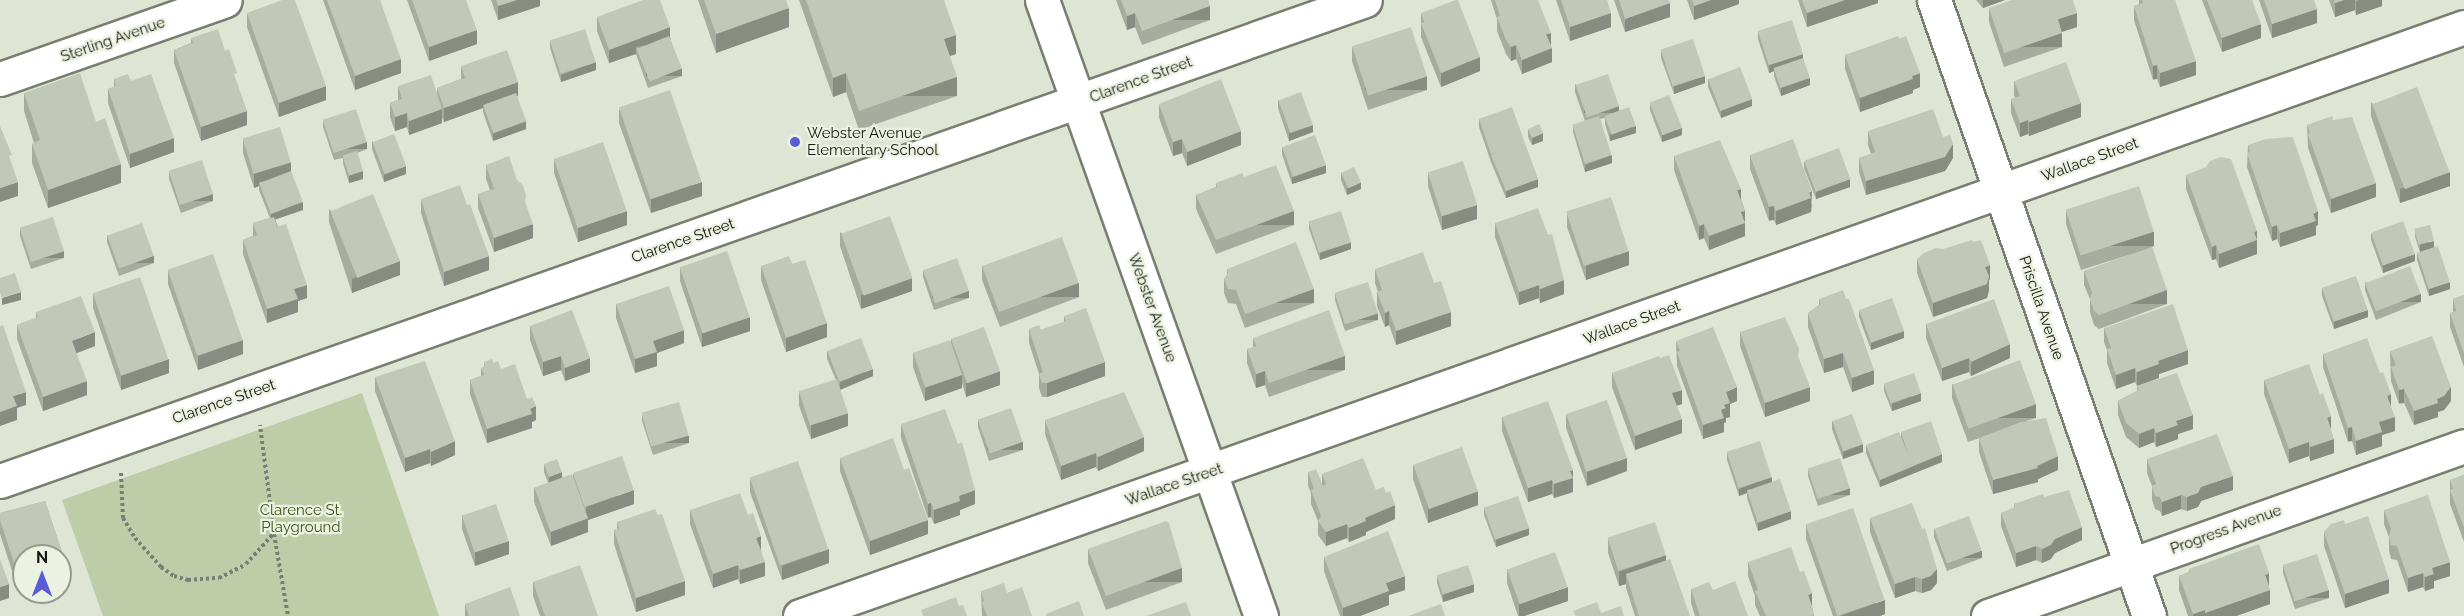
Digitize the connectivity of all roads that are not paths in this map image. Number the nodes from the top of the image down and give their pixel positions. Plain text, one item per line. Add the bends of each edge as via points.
1 (225, 0) edge
2 (1042, 0) edge
3 (1365, 0) edge
4 (1934, 0) edge
5 (2464, 27) edge
6 (0, 79) edge
7 (1077, 103) junction
8 (2000, 193) junction
9 (2464, 446) edge
10 (1211, 472) junction
11 (0, 481) edge
12 (2131, 564) junction
13 (800, 616) edge
14 (1261, 616) edge
15 (1988, 616) edge
16 (2149, 616) edge

1 - 6 street, Sterling Avenue
2 - 7 street, Webster Avenue
3 - 7 street, Clarence Street
4 - 8 street, Priscilla Avenue
5 - 8 street, Wallace Street
7 - 10 street, Webster Avenue
7 - 11 street, Clarence Street
8 - 10 street, Wallace Street
8 - 12 street, Priscilla Avenue
9 - 12 street, Progress Avenue
10 - 13 street, Wallace Street
10 - 14 street, Webster Avenue
12 - 15 street, Progress Avenue
12 - 16 street, Priscilla Avenue

